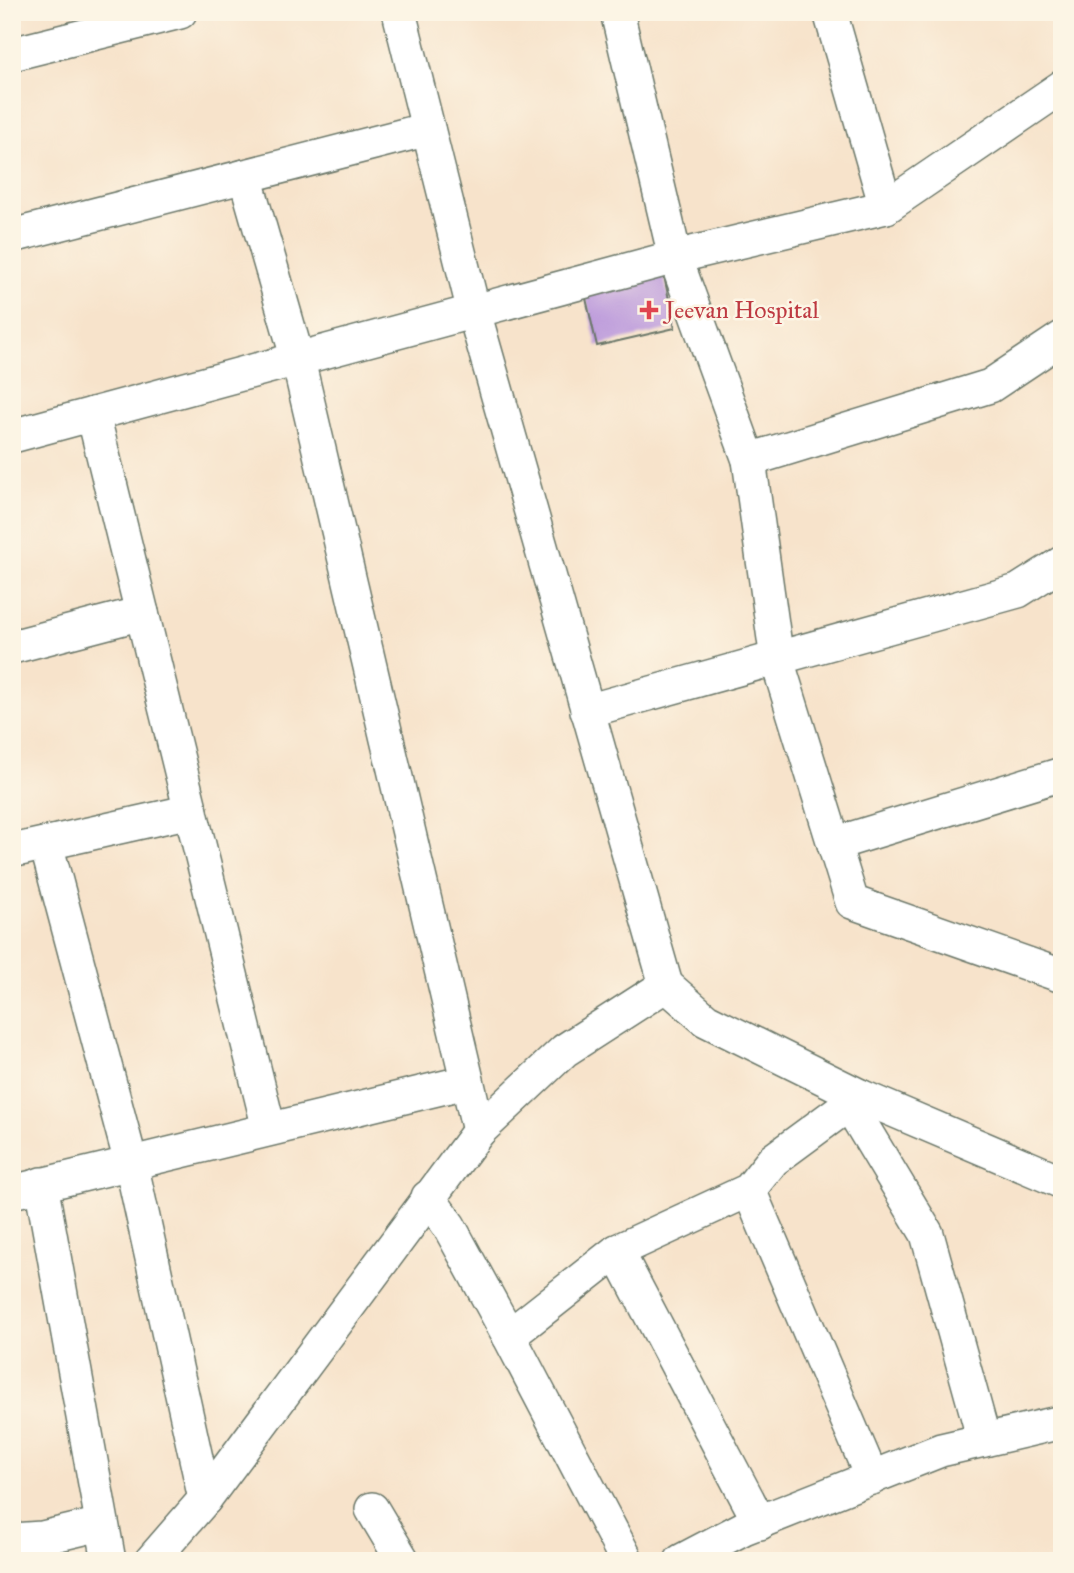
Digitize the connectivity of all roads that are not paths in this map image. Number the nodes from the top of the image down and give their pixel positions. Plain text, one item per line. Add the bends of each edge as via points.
1 (180, 12) edge
2 (399, 12) edge
3 (617, 12) edge
4 (830, 12) edge
5 (12, 54) edge
6 (1062, 87) edge
7 (428, 129) junction
8 (245, 176) junction
9 (886, 208) junction
10 (12, 236) edge
11 (675, 257) junction
12 (474, 312) junction
13 (1062, 338) edge
14 (298, 360) junction
15 (93, 414) junction
16 (12, 436) edge
17 (749, 460) junction
18 (1062, 563) edge
19 (142, 613) junction
20 (12, 647) edge
21 (778, 660) junction
22 (587, 711) junction
23 (1062, 774) edge
24 (191, 811) junction
25 (46, 844) junction
26 (834, 844) junction
27 (12, 851) edge
28 (1062, 976) edge
29 (666, 985) junction
30 (466, 1082) junction
31 (855, 1100) junction
32 (269, 1129) junction
33 (479, 1131) junction
34 (131, 1163) junction
35 (1062, 1182) edge
36 (26, 1188) edge
37 (749, 1190) junction
38 (428, 1197) junction
39 (617, 1251) junction
40 (509, 1336) junction
41 (1062, 1422) edge
42 (984, 1440) junction
43 (872, 1478) junction
44 (205, 1499) junction
45 (372, 1509) dead end
46 (760, 1522) junction
47 (101, 1524) junction
48 (12, 1541) edge
49 (109, 1561) edge
50 (151, 1561) edge
51 (402, 1561) edge
52 (627, 1561) edge
53 (681, 1561) edge

1 - 5 street
2 - 7 street
3 - 11 street
4 - 9 street
6 - 9 street
7 - 8 street
7 - 12 street
8 - 10 street
8 - 14 street
9 - 11 street
11 - 12 street
11 - 17 street
12 - 14 street
12 - 22 street
13 - 17 street via 990,386
14 - 15 street
14 - 30 street
15 - 16 street
15 - 19 street
17 - 21 street
18 - 21 street via 1018,591
19 - 20 street
19 - 24 street
21 - 22 street
21 - 26 street
22 - 29 street
23 - 26 street
24 - 25 street
24 - 32 street
25 - 27 street
25 - 34 street
26 - 28 street via 852,902
29 - 31 street via 706,1020
29 - 33 street via 565,1050
30 - 32 street
30 - 33 street
31 - 35 street
31 - 37 street via 773,1160
31 - 42 street via 927,1234
32 - 34 street
33 - 38 street
34 - 36 street
34 - 44 street
36 - 47 street
37 - 39 street
37 - 43 street
38 - 40 street via 449,1226
38 - 44 street
39 - 40 street
39 - 46 street
40 - 52 street
41 - 42 street
42 - 43 street via 941,1450
43 - 46 street
44 - 50 street
45 - 51 street
46 - 53 street
47 - 48 street
47 - 49 street

